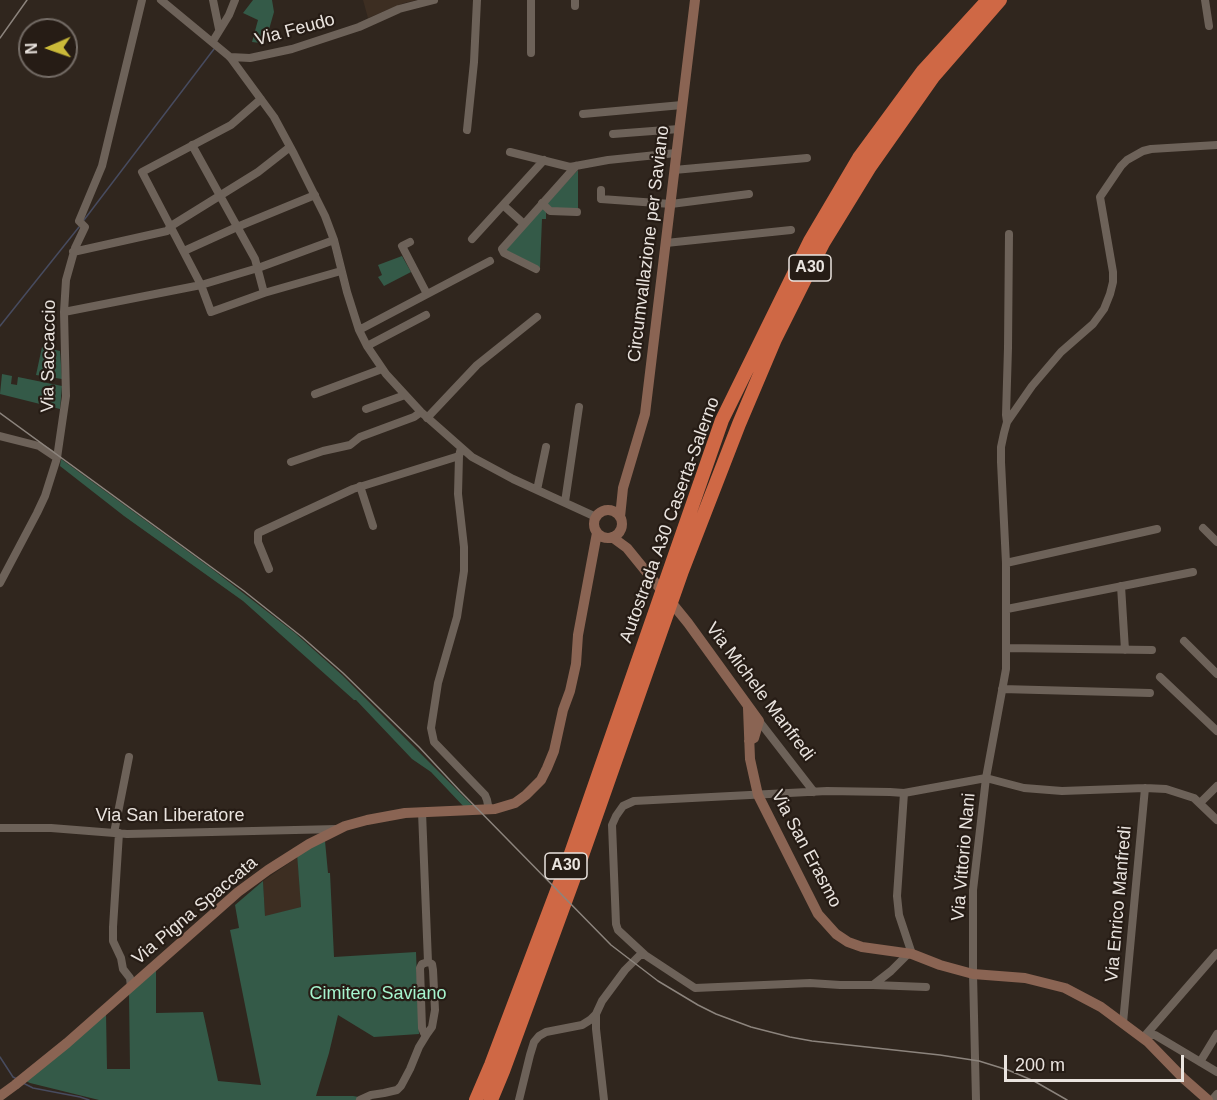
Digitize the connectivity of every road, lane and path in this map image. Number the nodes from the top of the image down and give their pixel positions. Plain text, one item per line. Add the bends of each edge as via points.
1 (142, 0) edge
2 (161, 0) edge
3 (213, 0) edge
4 (235, 0) edge
5 (434, 0) edge
6 (477, 0) edge
7 (531, 0) edge
8 (695, 0) edge
9 (988, 0) edge
10 (1000, 0) edge
11 (1205, 0) edge
12 (1209, 26) dead end
13 (219, 29) junction
14 (213, 41) junction
15 (531, 53) dead end
16 (230, 57) junction
17 (250, 58) junction
18 (239, 68) junction
19 (261, 99) junction
20 (682, 105) junction
21 (583, 114) dead end
22 (680, 129) junction
23 (467, 130) dead end
24 (613, 134) dead end
25 (192, 145) junction
26 (1217, 145) edge
27 (290, 147) junction
28 (510, 152) dead end
29 (676, 153) junction
30 (807, 158) dead end
31 (544, 160) junction
32 (576, 166) junction
33 (675, 170) junction
34 (601, 190) dead end
35 (220, 194) junction
36 (749, 194) dead end
37 (315, 195) junction
38 (542, 203) junction
39 (671, 204) junction
40 (503, 205) junction
41 (577, 212) dead end
42 (524, 224) junction
43 (171, 226) junction
44 (237, 227) junction
45 (791, 230) dead end
46 (1009, 234) dead end
47 (472, 239) dead end
48 (334, 240) junction
49 (410, 242) dead end
50 (666, 243) junction
51 (184, 251) junction
52 (73, 252) junction
53 (490, 261) dead end
54 (258, 268) junction
55 (536, 269) dead end
56 (341, 271) junction
57 (201, 285) junction
58 (264, 293) junction
59 (427, 294) junction
60 (64, 312) junction
61 (426, 315) dead end
62 (537, 317) dead end
63 (359, 330) junction
64 (367, 346) junction
65 (382, 369) junction
66 (315, 394) dead end
67 (405, 395) junction
68 (579, 407) dead end
69 (366, 409) dead end
70 (424, 415) junction
71 (1007, 422) junction
72 (0, 436) edge
73 (546, 447) dead end
74 (460, 452) junction
75 (57, 458) junction
76 (291, 462) dead end
77 (360, 486) junction
78 (623, 488) junction
79 (537, 490) junction
80 (565, 502) junction
81 (608, 510) junction
82 (596, 517) junction
83 (620, 517) junction
84 (373, 526) dead end
85 (1203, 528) dead end
86 (621, 529) junction
87 (1157, 529) dead end
88 (597, 532) junction
89 (610, 538) junction
90 (1217, 542) edge
91 (627, 548) junction
92 (1006, 563) junction
93 (591, 568) junction
94 (269, 569) dead end
95 (1193, 572) dead end
96 (0, 583) edge
97 (1121, 586) junction
98 (1007, 609) junction
99 (654, 631) junction
100 (1184, 640) dead end
101 (1007, 648) junction
102 (1125, 650) junction
103 (1152, 650) dead end
104 (1217, 674) edge
105 (1160, 677) dead end
106 (1002, 688) junction
107 (1150, 693) dead end
108 (748, 708) joint
109 (1217, 731) edge
110 (753, 732) junction
111 (771, 736) junction
112 (129, 757) dead end
113 (986, 778) junction
114 (1217, 786) edge
115 (1145, 788) junction
116 (814, 792) junction
117 (904, 793) junction
118 (758, 795) junction
119 (1197, 800) junction
120 (492, 810) junction
121 (422, 812) junction
122 (1217, 820) edge
123 (0, 828) edge
124 (339, 829) junction
125 (116, 833) junction
126 (910, 953) junction
127 (1217, 953) edge
128 (645, 955) junction
129 (428, 962) junction
130 (973, 974) junction
131 (873, 985) junction
132 (131, 987) junction
133 (926, 987) dead end
134 (596, 1014) junction
135 (1124, 1023) junction
136 (427, 1034) junction
137 (1217, 1034) edge
138 (1146, 1040) junction
139 (1200, 1062) junction
140 (1217, 1072) edge
141 (1217, 1094) edge
142 (0, 1096) edge
143 (360, 1100) edge
144 (476, 1100) edge
145 (491, 1100) edge
146 (519, 1100) edge
147 (604, 1100) edge
148 (976, 1100) edge
149 (1210, 1100) edge

1 - 52 street, Via Saccaccio via 102,166
2 - 14 street
3 - 13 street
4 - 13 street
5 - 17 street, Via Feudo via 399,9 311,44
6 - 23 street
7 - 15 street
8 - 20 main road, Circumvallazione per Saviano
9 - 99 highway, Autostrada A30 Caserta-Salerno / A30 via 923,71 859,158 810,241 722,420 675,554
10 - 99 highway, Autostrada A30 Caserta-Salerno / A30 via 933,77 822,243 775,339
11 - 12 street
13 - 14 street
14 - 16 street
16 - 17 street, Via Feudo
16 - 18 street
17 - 18 street
18 - 19 street
19 - 25 street via 231,125
19 - 27 street
20 - 21 street
20 - 22 main road, Circumvallazione per Saviano
22 - 24 street
22 - 29 main road, Circumvallazione per Saviano
25 - 35 street
25 - 43 street via 142,172
26 - 71 street via 1151,149 1120,166 1100,197 1113,272 1104,309 1047,368
27 - 35 street
27 - 37 street
28 - 31 street
29 - 32 street
29 - 33 main road, Circumvallazione per Saviano
30 - 33 street
31 - 32 street
31 - 40 street
32 - 38 street
33 - 39 main road, Circumvallazione per Saviano
34 - 39 street via 601,199
35 - 43 street
35 - 44 street
36 - 39 street
37 - 44 street
37 - 48 street
38 - 41 street via 550,211
38 - 42 street
39 - 50 main road, Circumvallazione per Saviano
40 - 42 street
40 - 47 street
42 - 55 street via 502,251
43 - 51 street
43 - 52 street via 167,231
44 - 51 street
44 - 54 street
45 - 50 street
46 - 71 street
48 - 54 street
48 - 56 street
49 - 59 street via 402,246
50 - 78 main road, Circumvallazione per Saviano via 645,414
51 - 57 street
52 - 60 street, Via Saccaccio
53 - 59 street
54 - 57 street
54 - 58 street
56 - 58 street
56 - 63 street
57 - 58 street via 211,312
57 - 60 street
59 - 63 street
60 - 75 street, Via Saccaccio via 66,396
61 - 64 street
62 - 70 street via 477,365
63 - 64 street
64 - 65 street
65 - 66 street
65 - 67 street
67 - 69 street
67 - 70 street
68 - 80 street
70 - 74 street
70 - 76 street via 360,437 350,445
71 - 92 street, Via Vittorio Nani via 1001,447
72 - 75 street via 39,446
73 - 79 street
74 - 77 street
74 - 79 street
74 - 120 street via 458,495 464,571 458,617 438,683 431,728 434,742 485,795
75 - 96 street, Via Saccaccio via 45,496
77 - 84 street
77 - 94 street via 258,533
78 - 81 main road, Circumvallazione per Saviano
78 - 83 main road, Circumvallazione per Saviano
79 - 80 street
80 - 82 street
81 - 82 main road
81 - 83 main road
82 - 88 main road
83 - 86 main road
85 - 90 street
86 - 89 main road
86 - 91 main road
87 - 92 street
88 - 89 main road
88 - 93 main road
89 - 91 main road
89 - 93 main road
91 - 108 main road, Via Michele Manfredi
92 - 98 street, Via Vittorio Nani
93 - 120 main road via 576,664 554,751 541,780 526,795
95 - 97 street
97 - 98 street
97 - 102 street
98 - 101 street, Via Vittorio Nani
99 - 144 highway, Autostrada A30 Caserta-Salerno / A30
99 - 145 highway, Autostrada A30 Caserta-Salerno / A30 via 580,861
100 - 104 street
101 - 102 street
101 - 106 street, Via Vittorio Nani
102 - 103 street
105 - 109 street
106 - 107 street
106 - 113 street, Via Vittorio Nani
108 - 110 main road, Via San Erasmo
110 - 111 street
110 - 111 street, Via Michele Manfredi
110 - 118 main road, Via San Erasmo via 750,759
111 - 116 street, Via Michele Manfredi
112 - 125 street
113 - 115 street via 1024,788 1062,791
113 - 117 street
113 - 130 street, Via Vittorio Nani via 973,890
114 - 119 street
115 - 119 street via 1166,789
115 - 135 street, Via Enrico Manfredi
116 - 117 street
116 - 118 street
117 - 126 street via 897,896
118 - 126 main road, Via San Erasmo via 818,914 836,934 862,947
118 - 128 street via 634,801 623,806 612,825 616,924
119 - 122 street
120 - 121 main road, Via Pigna Spaccata
121 - 124 main road, Via Pigna Spaccata via 385,816
121 - 129 street
123 - 125 street, Via San Liberatore
124 - 125 street, Via San Liberatore
124 - 132 main road, Via Pigna Spaccata via 291,855 238,892
125 - 132 street via 113,941
126 - 130 main road, Via San Erasmo
126 - 131 street
127 - 138 street
128 - 131 street via 695,988 810,983
128 - 134 street via 625,970
129 - 136 street via 433,970 435,1010
129 - 136 street via 420,968 422,1028
130 - 135 main road, Via San Erasmo via 1025,978 1065,988
130 - 148 street, Via Vittorio Nani
131 - 133 street
132 - 142 main road, Via Pigna Spaccata
134 - 146 street via 582,1025 538,1036
134 - 147 street
135 - 138 main road, Via San Erasmo
136 - 143 street via 397,1090
137 - 139 street
138 - 139 street via 1155,1035
138 - 149 main road, Via San Erasmo
139 - 140 street
141 - 149 street

